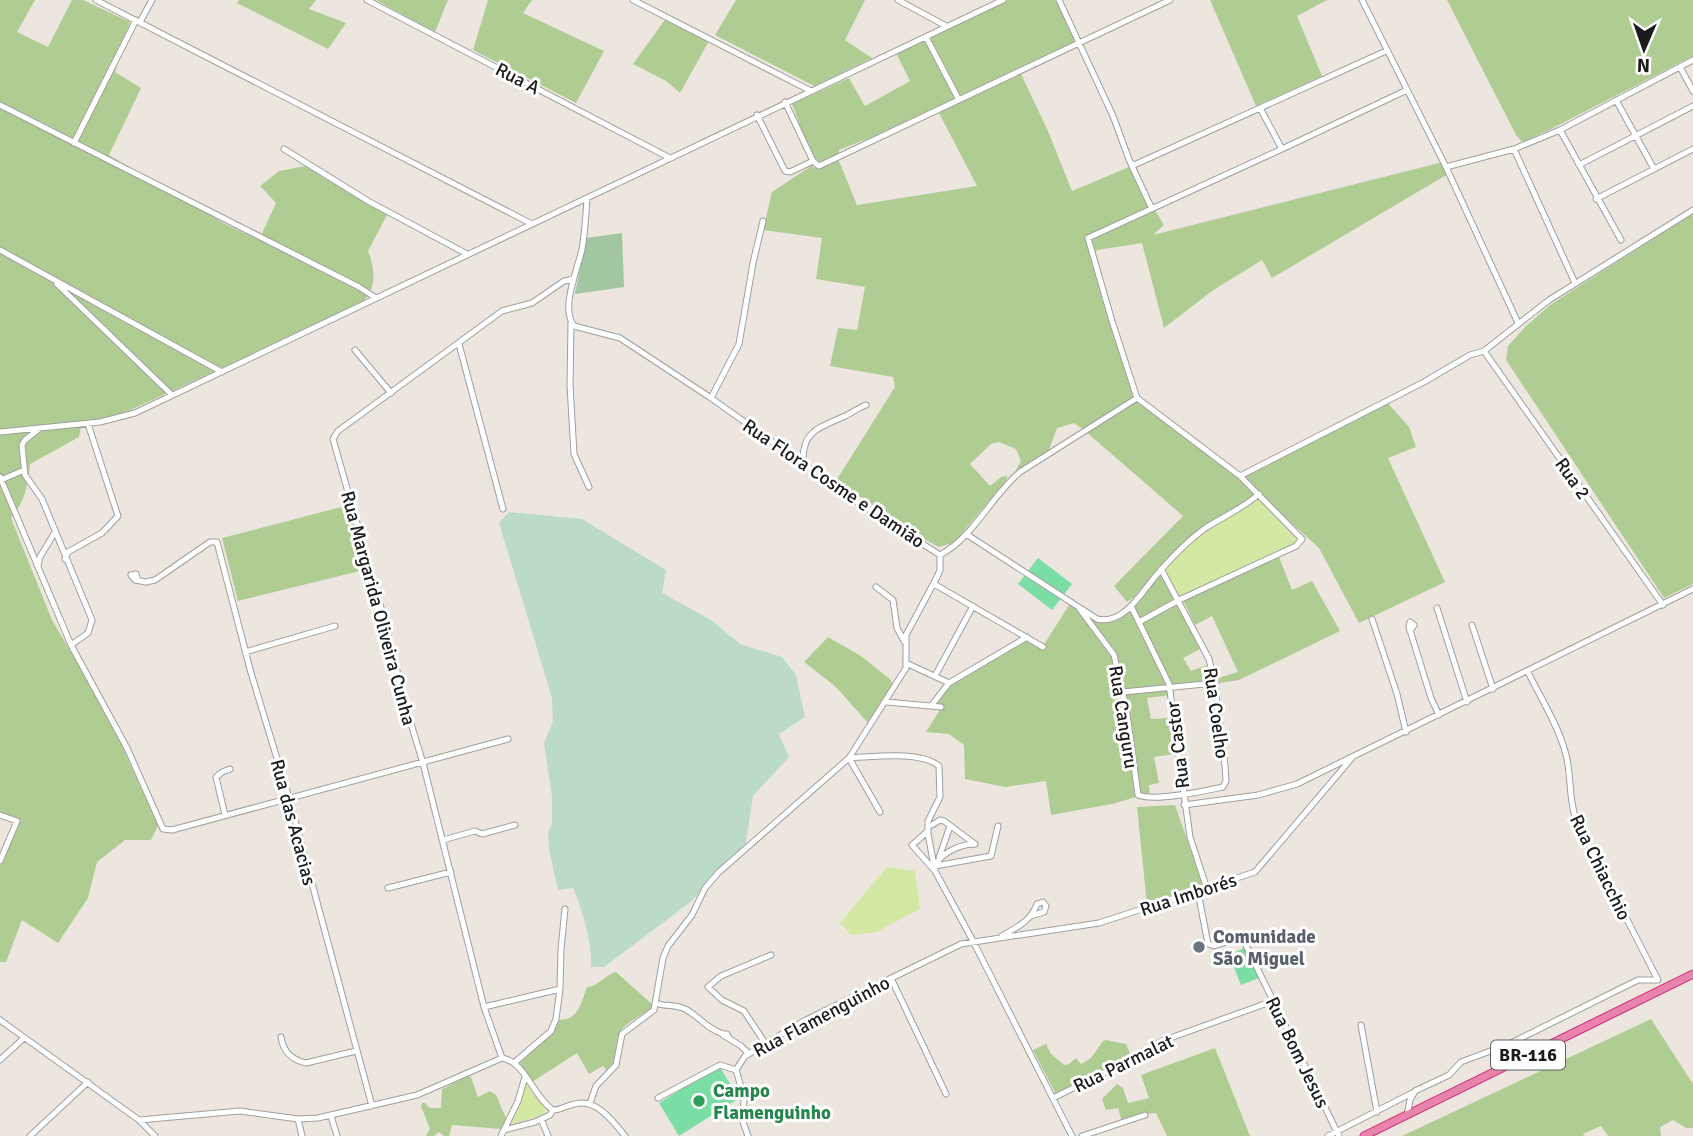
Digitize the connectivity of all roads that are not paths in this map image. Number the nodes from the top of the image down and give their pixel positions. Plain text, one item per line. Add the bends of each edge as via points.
1 (96, 0) edge
2 (152, 0) edge
3 (367, 0) edge
4 (633, 0) edge
5 (898, 0) edge
6 (1003, 0) edge
7 (1059, 0) edge
8 (1170, 0) edge
9 (1362, 0) edge
10 (138, 21) junction
11 (946, 26) junction
12 (926, 37) junction
13 (1079, 42) junction
14 (1386, 51) junction
15 (1693, 60) edge
16 (1680, 66) junction
17 (1407, 90) junction
18 (811, 91) junction
19 (1693, 91) edge
20 (958, 100) junction
21 (1616, 100) junction
22 (785, 102) junction
23 (0, 105) edge
24 (1693, 106) edge
25 (1260, 108) junction
26 (757, 116) junction
27 (1560, 130) junction
28 (1635, 135) junction
29 (74, 143) junction
30 (284, 149) dead end
31 (1282, 149) junction
32 (1514, 149) junction
33 (1693, 149) edge
34 (668, 157) junction
35 (813, 161) junction
36 (1130, 162) junction
37 (1578, 164) junction
38 (1446, 167) junction
39 (1654, 169) junction
40 (587, 198) junction
41 (1596, 199) junction
42 (1152, 209) junction
43 (1693, 210) edge
44 (763, 221) dead end
45 (532, 224) junction
46 (1621, 240) dead end
47 (0, 250) edge
48 (467, 254) junction
49 (49, 277) junction
50 (573, 279) junction
51 (1575, 283) junction
52 (376, 298) junction
53 (571, 322) junction
54 (1518, 323) junction
55 (458, 344) junction
56 (355, 350) dead end
57 (1484, 351) junction
58 (222, 372) junction
59 (391, 393) junction
60 (172, 395) junction
61 (711, 398) junction
62 (1137, 398) junction
63 (866, 405) dead end
64 (88, 424) junction
65 (39, 429) junction
66 (0, 432) edge
67 (803, 463) junction
68 (24, 470) junction
69 (1240, 476) junction
70 (1, 479) edge
71 (589, 487) dead end
72 (1259, 494) junction
73 (503, 509) dead end
74 (55, 531) junction
75 (966, 534) junction
76 (940, 555) junction
77 (65, 559) junction
78 (37, 568) junction
79 (1161, 569) junction
80 (138, 580) dead end
81 (934, 584) junction
82 (876, 587) dead end
83 (1693, 589) edge
84 (1179, 600) junction
85 (1662, 605) junction
86 (973, 606) junction
87 (1131, 606) junction
88 (1079, 608) junction
89 (1437, 608) dead end
90 (1372, 619) dead end
91 (1139, 622) junction
92 (1472, 625) dead end
93 (334, 626) dead end
94 (1410, 631) dead end
95 (1027, 637) junction
96 (904, 641) junction
97 (71, 645) junction
98 (1043, 647) dead end
99 (245, 652) junction
100 (906, 663) junction
101 (1528, 672) junction
102 (934, 676) junction
103 (949, 682) junction
104 (1215, 683) junction
105 (1169, 688) junction
106 (1493, 689) junction
107 (1123, 692) junction
108 (887, 702) junction
109 (1467, 702) junction
110 (930, 706) junction
111 (941, 707) dead end
112 (1439, 715) junction
113 (1406, 732) junction
114 (508, 739) dead end
115 (849, 758) junction
116 (1351, 758) junction
117 (424, 763) junction
118 (230, 769) dead end
119 (1182, 794) junction
120 (289, 797) junction
121 (1184, 805) junction
122 (880, 813) dead end
123 (0, 815) edge
124 (225, 815) junction
125 (515, 825) dead end
126 (950, 825) junction
127 (998, 826) dead end
128 (930, 828) junction
129 (443, 840) junction
130 (939, 858) junction
131 (0, 861) edge
132 (935, 869) junction
133 (451, 872) junction
134 (388, 888) dead end
135 (1207, 889) junction
136 (1198, 892) junction
137 (565, 909) dead end
138 (1031, 916) dead end
139 (999, 937) junction
140 (973, 940) junction
141 (771, 955) dead end
142 (1693, 974) edge
143 (891, 978) junction
144 (560, 989) junction
145 (1273, 1001) junction
146 (656, 1003) junction
147 (484, 1007) junction
148 (0, 1020) edge
149 (1361, 1025) dead end
150 (281, 1037) dead end
151 (24, 1038) junction
152 (765, 1043) junction
153 (356, 1051) junction
154 (749, 1054) junction
155 (0, 1059) edge
156 (499, 1059) junction
157 (514, 1063) junction
158 (736, 1070) junction
159 (525, 1077) junction
160 (88, 1082) junction
161 (1415, 1091) junction
162 (946, 1094) dead end
163 (658, 1098) dead end
164 (1053, 1098) junction
165 (590, 1103) junction
166 (372, 1106) junction
167 (553, 1110) junction
168 (1377, 1112) junction
169 (331, 1115) junction
170 (1145, 1115) dead end
171 (1407, 1115) junction
172 (298, 1119) junction
173 (541, 1119) junction
174 (139, 1120) junction
175 (149, 1129) junction
176 (502, 1133) edge
177 (1338, 1134) edge
178 (30, 1136) edge
179 (143, 1136) edge
180 (155, 1136) edge
181 (302, 1136) edge
182 (337, 1136) edge
183 (548, 1136) edge
184 (625, 1136) edge
185 (747, 1136) edge
186 (1072, 1136) edge
187 (1082, 1136) edge
188 (1328, 1136) edge
189 (1364, 1136) edge

1 - 10 street
2 - 10 street
3 - 34 street, Rua A
4 - 18 street
5 - 11 street
6 - 11 street
7 - 13 street
8 - 13 street
9 - 14 street
10 - 29 street
10 - 45 street
11 - 12 street
12 - 18 street
12 - 20 street
13 - 20 street
13 - 36 street
14 - 17 street
14 - 25 street
15 - 16 street
16 - 19 street
16 - 21 street
17 - 31 street
17 - 38 street
18 - 22 street
20 - 35 street via 819,166
21 - 27 street
21 - 28 street
22 - 26 street
22 - 35 street
23 - 29 street
24 - 28 street
25 - 31 street
25 - 36 street via 1136,164
26 - 34 street
26 - 35 street via 785,171
27 - 32 street
27 - 37 street
28 - 37 street
28 - 39 street
29 - 52 street
30 - 48 street
31 - 42 street
32 - 38 street
32 - 51 street
33 - 39 street
34 - 40 street
36 - 42 street
37 - 41 street
38 - 54 street
39 - 41 street
40 - 45 street
40 - 50 street
41 - 46 street
42 - 62 street via 1088,238
43 - 51 street
44 - 61 street via 739,344
45 - 48 street
47 - 49 street
48 - 52 street
49 - 58 street
49 - 60 street
50 - 53 street
50 - 55 street, Rua Margarida Oliveira Cunha via 532,303 502,311
51 - 54 street
52 - 58 street
53 - 61 street, Rua Flora Cosme e Damião via 620,338
53 - 71 street via 574,454
54 - 57 street
55 - 59 street, Rua Margarida Oliveira Cunha
55 - 73 street
56 - 59 street
57 - 69 street
57 - 85 street, Rua 2
58 - 60 street
59 - 117 street, Rua Margarida Oliveira Cunha via 338,431 334,443
60 - 64 street via 125,417
61 - 67 street, Rua Flora Cosme e Damião
62 - 69 street
62 - 75 street via 1020,472
63 - 67 street via 810,434
64 - 65 street
64 - 77 street via 118,516 103,533 67,553
65 - 66 street
65 - 68 street via 23,442
67 - 76 street, Rua Flora Cosme e Damião
68 - 70 street
68 - 74 street
69 - 72 street
70 - 78 street
72 - 79 street via 1197,534
72 - 84 street via 1301,537 1300,543
74 - 77 street
74 - 78 street
75 - 76 street
75 - 88 street
76 - 81 street, Rua Flora Cosme e Damião
77 - 97 street via 92,620 88,633
78 - 97 street
79 - 84 street, Rua Coelho
79 - 87 street
80 - 99 street, Rua das Acacias via 155,580 214,541
81 - 86 street
81 - 96 street, Rua Flora Cosme e Damião
82 - 96 street via 893,600
83 - 85 street
84 - 91 street
84 - 104 street, Rua Coelho via 1209,659
85 - 101 street
86 - 95 street
86 - 102 street
87 - 88 street via 1106,621
87 - 91 street, Rua Castor
88 - 107 street, Rua Canguru via 1114,654
89 - 109 street
90 - 113 street
91 - 105 street, Rua Castor
92 - 106 street
93 - 99 street
94 - 112 street
95 - 98 street
95 - 103 street
96 - 100 street
97 - 124 street via 127,748 163,829
99 - 120 street, Rua das Acacias
100 - 102 street
100 - 108 street
101 - 106 street
101 - 161 street, Rua Chiacchio via 1564,746 1576,820 1658,980 1637,981 1510,1044 1466,1060 1450,1075
102 - 103 street
103 - 110 street
104 - 105 street
104 - 119 street, Rua Coelho via 1226,784
105 - 107 street
105 - 119 street, Rua Castor
106 - 109 street
107 - 119 street, Rua Canguru via 1138,795
108 - 110 street
108 - 115 street
109 - 112 street
110 - 111 street
112 - 113 street
113 - 116 street
114 - 117 street
115 - 122 street
115 - 128 street via 903,756 936,764 941,771 940,797 928,821
115 - 146 street via 711,881 668,946
116 - 121 street via 1297,785
116 - 135 street, Rua Imborés via 1261,868
117 - 120 street
117 - 129 street, Rua Margarida Oliveira Cunha
118 - 124 street via 216,777
119 - 121 street, Rua Castor
120 - 124 street
120 - 153 street, Rua das Acacias
121 - 135 street, Rua Castor
123 - 131 street via 17,821
125 - 129 street
126 - 128 street via 940,820
126 - 130 street
126 - 130 street via 975,844 965,844
127 - 132 street via 991,856
128 - 132 street
128 - 132 street via 912,845
129 - 133 street, Rua Margarida Oliveira Cunha
130 - 132 street
132 - 140 street
133 - 134 street
133 - 147 street, Rua Margarida Oliveira Cunha
135 - 136 street, Rua Imborés
136 - 139 street, Rua Imborés via 1099,923
136 - 145 street, Rua Bom Jesus via 1209,946 1242,939
137 - 144 street
138 - 139 street
139 - 140 street, Rua Imborés
140 - 143 street, Rua Flamenguinho
140 - 164 street
141 - 152 street via 708,986 722,1000 744,1011
142 - 171 highway, BR-116
143 - 152 street, Rua Flamenguinho
143 - 162 street
144 - 147 street
144 - 157 street via 555,1026
145 - 164 street, Rua Parmalat via 1162,1041
145 - 177 street, Rua Bom Jesus
146 - 154 street via 682,1007
146 - 165 street via 622,1034 616,1065 596,1086
147 - 156 street, Rua Margarida Oliveira Cunha
148 - 151 street
149 - 168 street
150 - 153 street via 288,1055 306,1063
151 - 155 street
151 - 160 street
152 - 154 street, Rua Flamenguinho
153 - 166 street, Rua das Acacias
154 - 158 street, Rua Flamenguinho
156 - 157 street
156 - 166 street via 429,1091
157 - 159 street
158 - 163 street via 720,1065
158 - 185 street, Rua Flamenguinho
159 - 167 street
159 - 176 street
160 - 174 street
160 - 178 street
161 - 168 street
161 - 171 street
164 - 186 street
165 - 167 street
165 - 184 street
166 - 169 street
167 - 173 street
168 - 177 street
169 - 172 street
169 - 182 street
170 - 187 street
171 - 189 highway, BR-116
172 - 174 street via 240,1111
172 - 181 street
173 - 176 street
173 - 183 street
174 - 175 street
175 - 179 street
175 - 180 street
177 - 188 street

